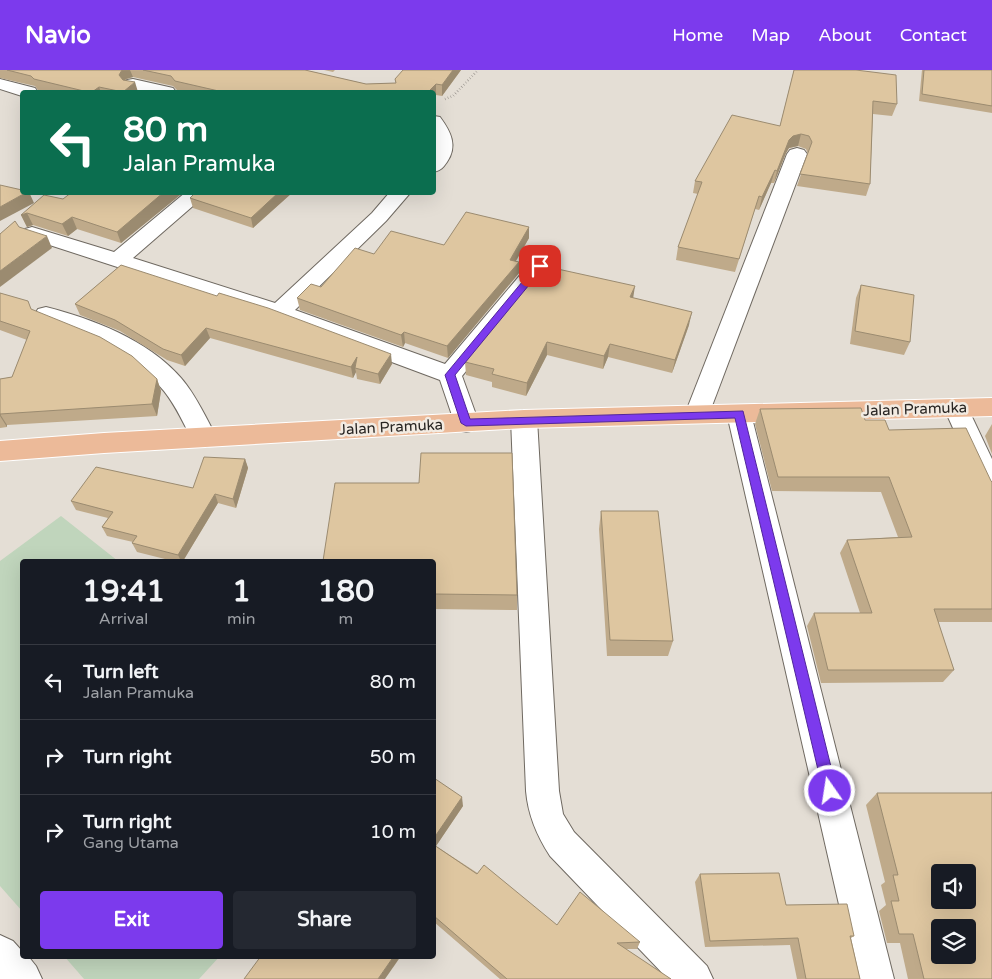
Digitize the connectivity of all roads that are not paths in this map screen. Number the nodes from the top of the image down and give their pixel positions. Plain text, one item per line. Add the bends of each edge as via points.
1 (0, 84) edge
2 (133, 84) edge
3 (22, 90) edge
4 (158, 90) edge
5 (436, 125) edge
6 (797, 154) dead end
7 (436, 164) edge
8 (195, 195) edge
9 (398, 195) edge
10 (32, 232) edge
11 (117, 261) junction
12 (540, 266) dead end
13 (279, 312) junction
14 (46, 314) edge
15 (450, 375) junction
16 (992, 407) edge
17 (956, 408) junction
18 (697, 414) junction
19 (739, 414) junction
20 (524, 420) junction
21 (466, 423) junction
22 (204, 438) junction
23 (0, 451) edge
24 (992, 488) edge
25 (0, 954) edge
26 (23, 979) edge
27 (694, 979) edge
28 (875, 979) edge

1 - 3 street
2 - 4 street
5 - 7 street via 445,144
6 - 18 street
8 - 11 street
9 - 13 street
10 - 11 street
11 - 13 street
12 - 15 street
13 - 15 street
14 - 22 street via 89,328 153,366 173,385
15 - 21 street
16 - 17 main road, Jalan Pramuka
17 - 19 main road, Jalan Pramuka
17 - 24 street
18 - 19 main road, Jalan Pramuka
18 - 20 main road, Jalan Pramuka
19 - 28 street
20 - 21 main road, Jalan Pramuka
20 - 27 street via 543,805 550,828 562,844
21 - 22 main road, Jalan Pramuka
22 - 23 main road, Jalan Pramuka
25 - 26 street

